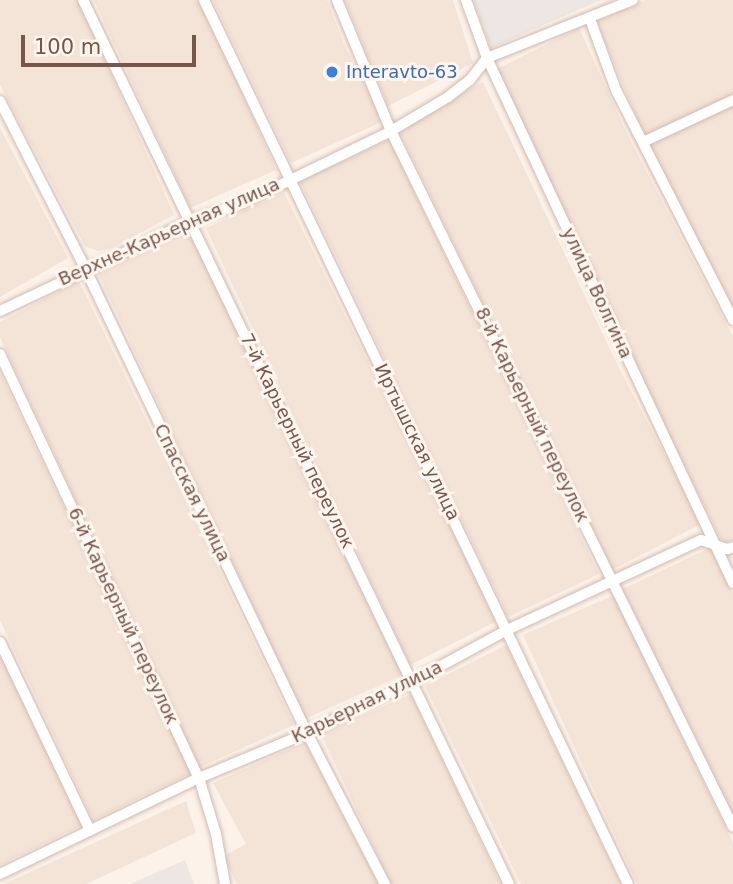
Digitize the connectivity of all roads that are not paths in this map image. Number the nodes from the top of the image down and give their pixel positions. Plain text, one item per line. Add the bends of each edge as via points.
1 (83, 0) edge
2 (204, 0) edge
3 (337, 0) edge
4 (466, 0) edge
5 (633, 0) edge
6 (590, 19) junction
7 (487, 58) junction
8 (733, 100) edge
9 (0, 101) edge
10 (391, 131) junction
11 (643, 142) junction
12 (291, 177) junction
13 (191, 220) junction
14 (85, 268) junction
15 (0, 311) edge
16 (733, 320) edge
17 (0, 354) edge
18 (4, 371) edge
19 (715, 544) junction
20 (733, 547) edge
21 (614, 579) junction
22 (733, 583) edge
23 (507, 630) junction
24 (0, 642) edge
25 (413, 681) junction
26 (307, 733) junction
27 (199, 778) junction
28 (733, 827) edge
29 (90, 831) junction
30 (0, 874) edge
31 (225, 884) edge
32 (385, 884) edge
33 (509, 884) edge
34 (628, 884) edge

1 - 13 street, 7-й Карьерный переулок
2 - 12 street, Иртышская улица
3 - 10 street, 8-й Карьерный переулок
4 - 7 street, улица Волгина
5 - 6 street, Верхне-Карьерная улица
6 - 7 street, Верхне-Карьерная улица
6 - 11 street via 616,90
7 - 10 street, Верхне-Карьерная улица via 449,97
7 - 19 street, улица Волгина
8 - 11 street
9 - 14 street, Спасская улица
10 - 12 street, Верхне-Карьерная улица
10 - 21 street, 8-й Карьерный переулок
11 - 16 street
12 - 13 street, Верхне-Карьерная улица via 243,203
12 - 23 street, Иртышская улица
13 - 14 street, Верхне-Карьерная улица
13 - 25 street, 7-й Карьерный переулок
14 - 15 street, Верхне-Карьерная улица
14 - 26 street, Спасская улица
17 - 18 street, 6-й Карьерный переулок
18 - 27 street, 6-й Карьерный переулок
19 - 20 street, Карьерная улица
19 - 21 street, Карьерная улица via 701,540
19 - 22 street, улица Волгина
21 - 23 street, Карьерная улица
21 - 28 street, 8-й Карьерный переулок
23 - 25 street, Карьерная улица
23 - 34 street, Иртышская улица
24 - 29 street
25 - 26 street, Карьерная улица
25 - 33 street, 7-й Карьерный переулок
26 - 27 street, Карьерная улица
26 - 32 street, Спасская улица
27 - 29 street, Карьерная улица
27 - 31 street, 6-й Карьерный переулок
29 - 30 street, Карьерная улица

